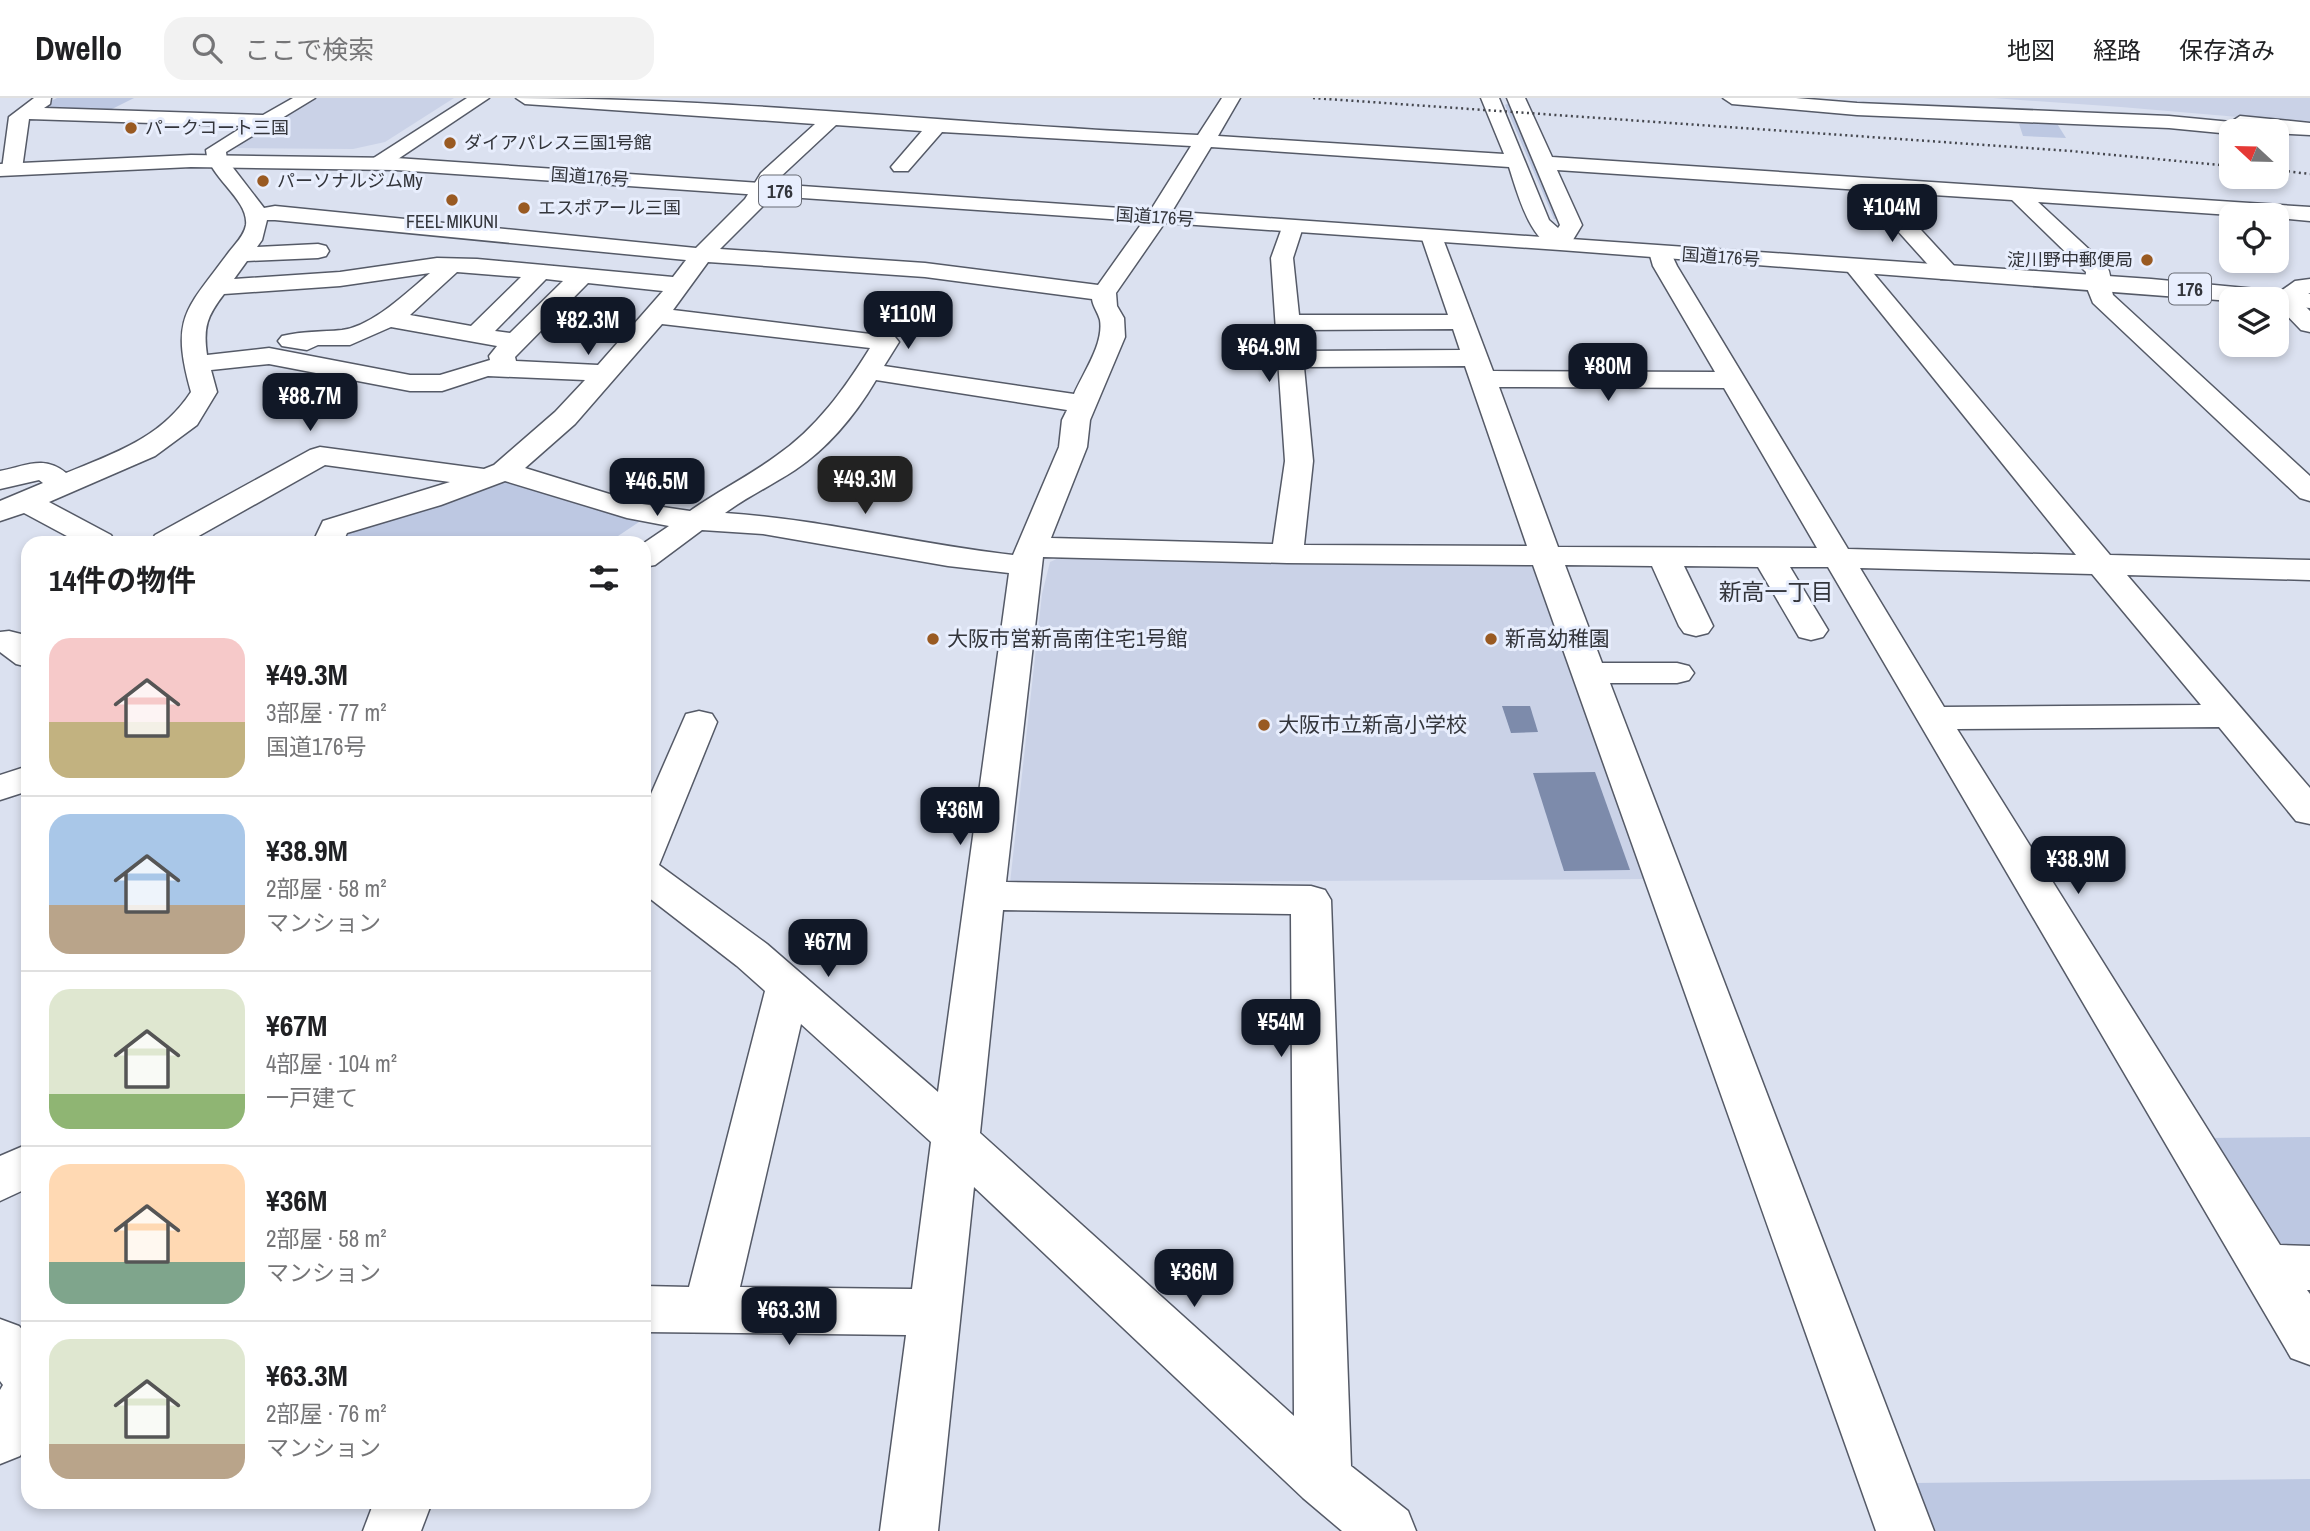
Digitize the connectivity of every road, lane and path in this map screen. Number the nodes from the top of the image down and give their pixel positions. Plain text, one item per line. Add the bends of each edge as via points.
1 (48, 98) edge
2 (306, 98) edge
3 (480, 98) edge
4 (525, 98) edge
5 (1231, 98) edge
6 (1490, 98) edge
7 (1516, 98) edge
8 (1732, 98) edge
9 (1810, 101) edge
10 (23, 113) junction
11 (2165, 118) junction
12 (831, 119) junction
13 (267, 121) junction
14 (2219, 125) edge
15 (937, 126) junction
16 (2310, 129) edge
17 (2289, 133) edge
18 (2310, 135) edge
19 (1205, 141) junction
20 (217, 161) junction
21 (1517, 161) junction
22 (379, 163) junction
23 (1544, 163) junction
24 (901, 167) dead end
25 (6, 170) edge
26 (1868, 185) junction
27 (761, 189) junction
28 (2016, 193) junction
29 (2137, 201) junction
30 (2310, 214) edge
31 (256, 215) junction
32 (1157, 218) junction
33 (1292, 227) junction
34 (2169, 227) dead end
35 (1432, 236) junction
36 (1560, 243) junction
37 (318, 251) dead end
38 (1660, 253) junction
39 (702, 254) junction
40 (239, 255) junction
41 (450, 265) junction
42 (1856, 267) junction
43 (540, 272) junction
44 (1949, 274) junction
45 (363, 275) junction
46 (582, 276) junction
47 (2097, 283) junction
48 (679, 285) junction
49 (2310, 286) edge
50 (215, 287) junction
51 (1104, 293) junction
52 (2219, 293) edge
53 (2289, 294) edge
54 (2289, 299) edge
55 (2310, 301) edge
56 (2289, 304) edge
57 (656, 316) junction
58 (388, 319) junction
59 (1463, 322) junction
60 (1286, 323) junction
61 (2310, 325) edge
62 (475, 336) junction
63 (516, 342) junction
64 (282, 349) junction
65 (1290, 359) junction
66 (195, 364) junction
67 (503, 368) junction
68 (1480, 368) junction
69 (867, 371) junction
70 (605, 373) junction
71 (1732, 380) junction
72 (1083, 404) junction
73 (2310, 466) edge
74 (494, 474) junction
75 (0, 480) edge
76 (63, 485) junction
77 (2310, 492) edge
78 (13, 507) edge
79 (699, 521) junction
80 (85, 536) edge
81 (177, 536) edge
82 (330, 536) edge
83 (651, 553) edge
84 (1287, 554) junction
85 (1029, 557) junction
86 (1546, 557) junction
87 (1664, 558) junction
88 (1769, 558) junction
89 (1837, 558) junction
90 (2102, 566) junction
91 (2310, 570) edge
92 (1696, 626) dead end
93 (1811, 630) dead end
94 (0, 642) edge
95 (21, 651) edge
96 (1589, 673) junction
97 (1677, 673) dead end
98 (2228, 716) junction
99 (1933, 718) junction
100 (699, 722) dead end
101 (21, 780) edge
102 (0, 788) edge
103 (2310, 812) edge
104 (651, 840) edge
105 (651, 879) edge
106 (985, 897) junction
107 (788, 987) junction
108 (956, 1140) junction
109 (21, 1168) edge
110 (0, 1181) edge
111 (2287, 1268) edge
112 (651, 1309) edge
113 (709, 1309) junction
114 (936, 1312) junction
115 (2310, 1341) edge
116 (0, 1343) edge
117 (21, 1366) edge
118 (21, 1405) edge
119 (0, 1438) edge
120 (1323, 1479) junction
121 (400, 1509) edge
122 (392, 1531) edge
123 (909, 1531) edge
124 (1387, 1531) edge
125 (1905, 1531) edge

1 - 10 main road
2 - 13 main road
3 - 22 main road
4 - 12 main road
5 - 19 main road
6 - 21 main road
7 - 23 main road
8 - 9 main road
9 - 11 main road via 1857,109
10 - 13 main road
10 - 25 main road
11 - 14 main road
11 - 16 main road
12 - 15 main road
12 - 27 main road via 769,176
13 - 20 main road via 216,150
15 - 19 main road
15 - 24 main road
17 - 18 main road
19 - 21 main road
19 - 32 main road
20 - 22 main road, 国道176号 / 176
20 - 25 main road, 国道176号 / 176
20 - 31 main road
21 - 36 main road via 1539,222
22 - 27 main road, 国道176号 / 176
23 - 26 main road
23 - 36 main road via 1571,225
26 - 28 main road
26 - 44 main road
27 - 32 main road, 国道176号 / 176
27 - 39 main road via 754,202
28 - 29 main road
28 - 47 main road via 2098,271
29 - 30 main road
29 - 34 main road
31 - 39 main road via 275,213
31 - 40 main road via 254,234
32 - 33 main road, 国道176号 / 176
32 - 51 main road
33 - 35 main road, 国道176号 / 176
33 - 60 main road via 1282,258
35 - 36 main road, 国道176号 / 176
35 - 59 main road
36 - 38 main road, 国道176号 / 176
37 - 40 main road
38 - 42 main road, 国道176号 / 176
38 - 71 main road
39 - 48 main road
39 - 51 main road via 925,270
40 - 50 main road
41 - 43 main road
41 - 45 main road
41 - 58 main road
42 - 44 main road, 国道176号 / 176
42 - 90 main road
43 - 46 main road
43 - 62 main road
44 - 47 main road, 国道176号 / 176
45 - 50 main road
45 - 64 main road
46 - 48 main road
46 - 63 main road
47 - 52 main road, 国道176号 / 176
47 - 73 main road via 2125,300
47 - 77 main road via 2102,298
48 - 57 main road
49 - 53 main road
50 - 66 main road via 195,318
51 - 72 main road via 1112,337
54 - 55 main road, 国道176号 / 176
56 - 61 main road
57 - 69 main road via 886,342
57 - 70 main road
58 - 62 main road
58 - 64 main road via 350,337 311,338
59 - 60 main road
59 - 68 main road
60 - 65 main road
62 - 63 main road
63 - 67 main road via 502,356
64 - 66 main road
64 - 67 main road via 410,383 442,383 486,368
65 - 68 main road
65 - 84 main road via 1299,461
66 - 76 main road via 204,392 187,419 145,450
67 - 70 main road
68 - 71 main road
68 - 86 main road
69 - 72 main road
69 - 79 main road via 851,399 811,443
70 - 74 main road via 565,418
71 - 89 main road
72 - 85 main road via 1073,447
74 - 79 main road via 638,512
74 - 81 main road via 320,456
74 - 82 main road via 431,499 334,527
75 - 76 main road via 45,470
76 - 78 main road
78 - 80 main road
79 - 83 main road
79 - 85 main road via 764,525 948,557
84 - 85 main road
84 - 86 main road
85 - 106 main road
86 - 87 main road
86 - 96 main road
87 - 88 main road
87 - 92 main road
88 - 89 main road
88 - 93 main road
89 - 90 main road
89 - 99 main road
90 - 91 main road
90 - 98 main road
94 - 95 main road via 9,641
96 - 97 main road
96 - 125 main road
98 - 99 main road
98 - 103 main road
99 - 111 main road
100 - 104 main road
101 - 102 main road
105 - 107 main road
106 - 108 main road
106 - 120 main road via 1311,900
107 - 108 main road via 946,1126
107 - 113 main road
108 - 114 main road
108 - 120 main road
109 - 110 main road
111 - 115 main road
112 - 113 main road
113 - 114 main road
114 - 123 main road
116 - 117 main road
118 - 119 main road
120 - 124 main road
121 - 122 main road

